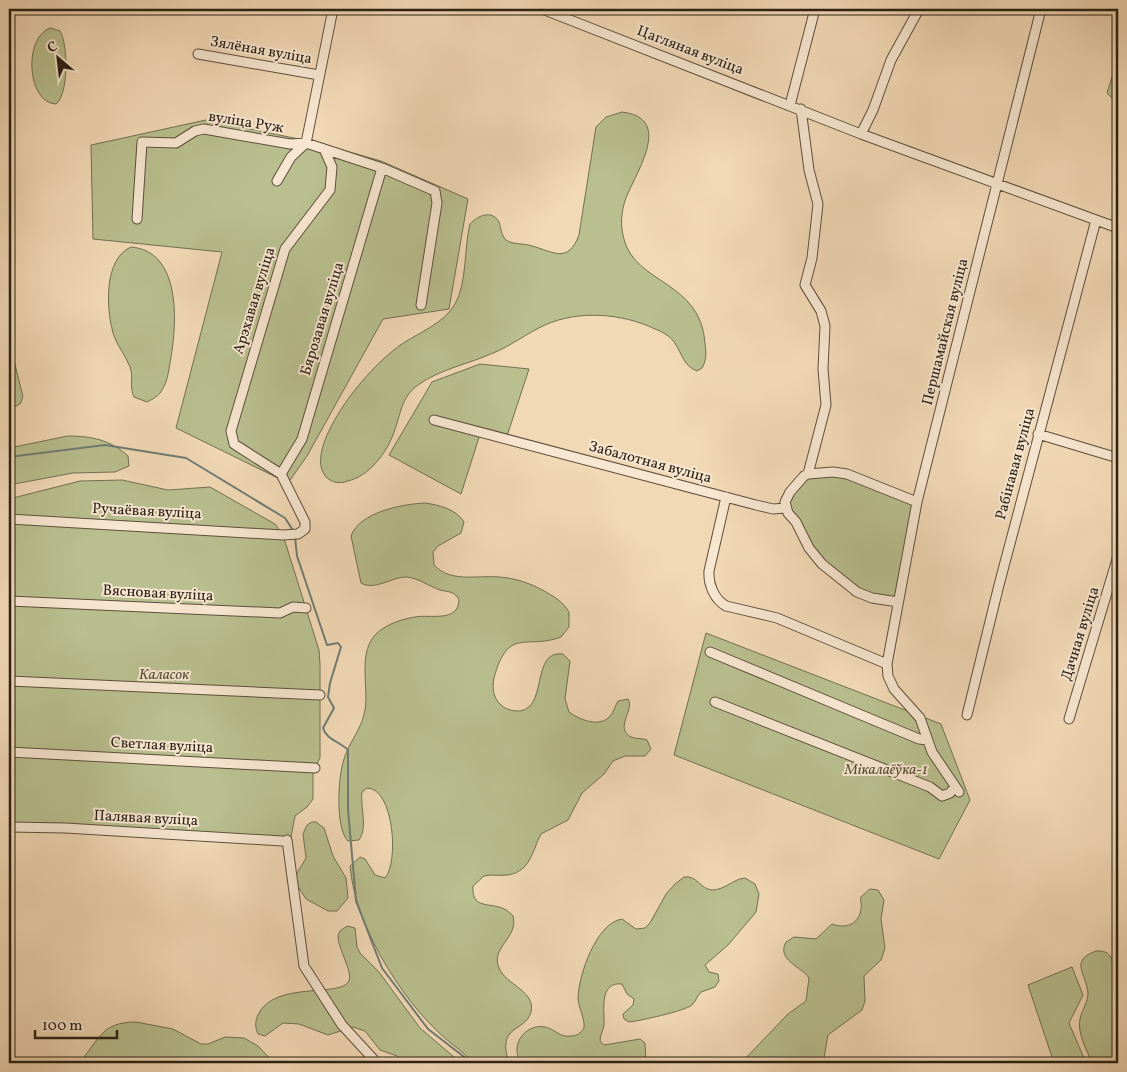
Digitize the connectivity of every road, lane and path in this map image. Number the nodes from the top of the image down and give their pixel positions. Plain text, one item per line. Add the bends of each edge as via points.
1 (333, 9) edge
2 (542, 9) edge
3 (815, 9) edge
4 (918, 9) edge
5 (1041, 9) edge
6 (198, 54) dead end
7 (319, 75) junction
8 (790, 105) junction
9 (800, 110) junction
10 (861, 134) junction
11 (306, 143) junction
12 (324, 149) junction
13 (382, 168) junction
14 (277, 180) dead end
15 (996, 184) junction
16 (137, 219) dead end
17 (1096, 220) junction
18 (1118, 228) edge
19 (421, 305) dead end
20 (434, 420) dead end
21 (1038, 434) junction
22 (1118, 458) edge
23 (281, 474) junction
24 (808, 474) junction
25 (726, 497) junction
26 (917, 502) junction
27 (786, 508) junction
28 (9, 519) edge
29 (1118, 556) edge
30 (9, 601) edge
31 (898, 602) junction
32 (306, 608) dead end
33 (710, 652) dead end
34 (888, 664) junction
35 (9, 681) edge
36 (320, 695) dead end
37 (715, 702) dead end
38 (968, 715) dead end
39 (1069, 719) dead end
40 (927, 740) junction
41 (9, 752) edge
42 (315, 768) dead end
43 (9, 827) edge
44 (377, 1063) edge

1 - 7 street
2 - 8 street, Цагляная вуліца
3 - 8 street
4 - 10 street via 891,60
5 - 15 street, Першамайская вуліца
6 - 7 street, Зялёная вуліца
7 - 11 street
8 - 9 street, Цагляная вуліца
9 - 10 street, Цагляная вуліца
9 - 24 street via 809,170 818,196 812,258 805,285 821,311 825,326 823,376 826,405
10 - 15 street, Цагляная вуліца
11 - 12 street
11 - 14 street via 291,157
11 - 16 street, вуліца Руж via 290,144 204,129 176,142 142,142
12 - 13 street
12 - 23 street, Арэхавая вуліца via 332,167 330,190 282,254 232,426 234,444
13 - 19 street via 432,188 438,194
13 - 23 street, Бярозавая вуліца via 302,439
15 - 17 street, Цагляная вуліца
15 - 26 street, Першамайская вуліца
17 - 18 street, Цагляная вуліца
17 - 21 street, Рабінавая вуліца
20 - 25 street, Забалотная вуліца
21 - 22 street
21 - 38 street, Рабінавая вуліца
23 - 28 street, Ручаёвая вуліца via 305,522 305,529 291,535
24 - 26 street via 848,474
24 - 27 street via 790,492
25 - 27 street, Забалотная вуліца via 768,508
25 - 34 street via 708,578 716,598 726,606 777,618
26 - 31 street, Першамайская вуліца
27 - 31 street via 812,553 841,581 863,595
29 - 39 street, Дачная вуліца
30 - 32 street, Вясновая вуліца via 280,613 292,607
31 - 34 street, Першамайская вуліца
33 - 40 street
34 - 40 street via 888,676 894,689 920,718
35 - 36 street
37 - 40 street via 930,787 942,796 957,789
41 - 42 street, Светлая вуліца
43 - 44 street, Палявая вуліца via 284,840 304,966 342,1025

